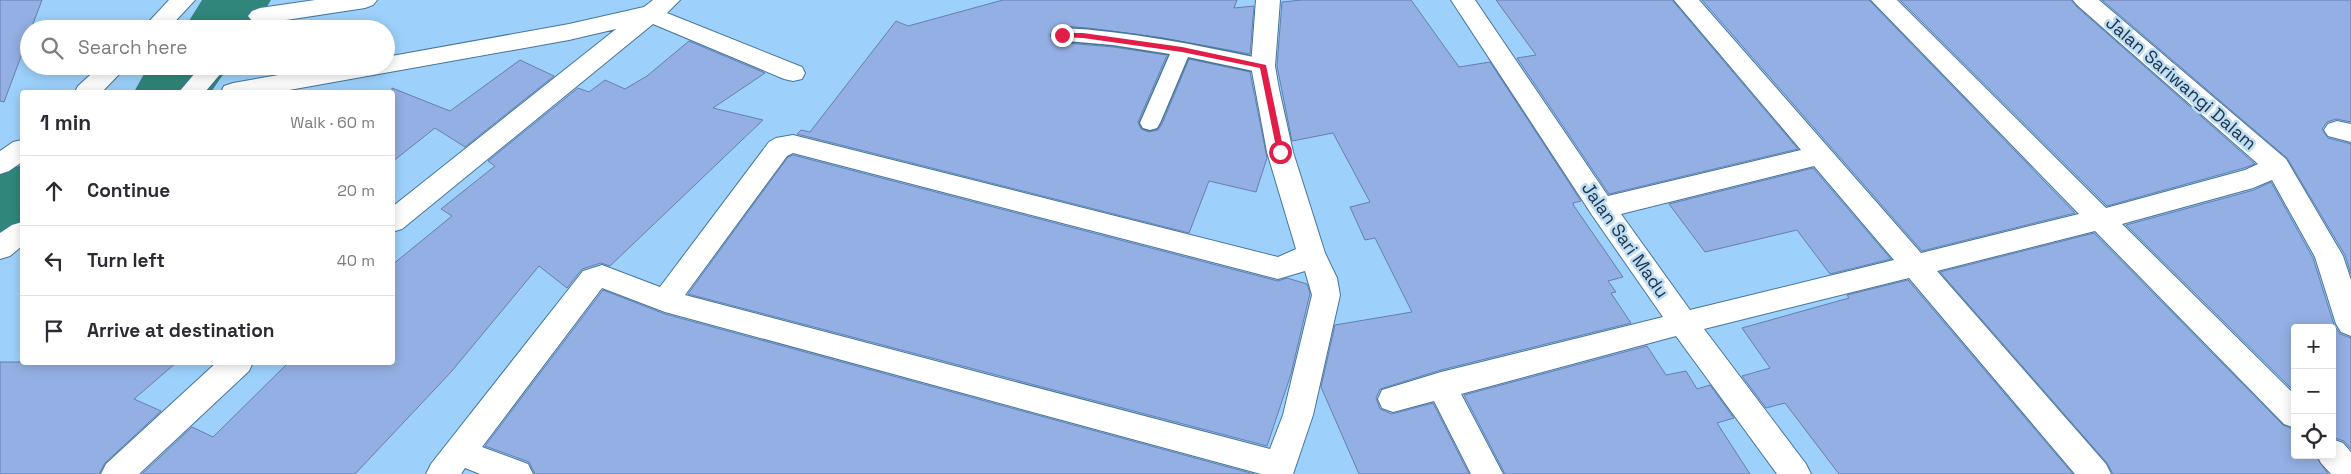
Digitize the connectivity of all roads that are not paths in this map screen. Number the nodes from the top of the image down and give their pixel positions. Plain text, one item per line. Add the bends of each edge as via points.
1 (183, 0) edge
2 (279, 0) edge
3 (365, 0) edge
4 (1268, 0) edge
5 (1463, 0) edge
6 (1686, 0) edge
7 (1883, 0) edge
8 (2085, 0) edge
9 (658, 7) edge
10 (163, 20) edge
11 (256, 20) edge
12 (264, 20) edge
13 (1062, 35) dead end
14 (1182, 49) junction
15 (395, 63) edge
16 (1263, 66) junction
17 (793, 73) dead end
18 (105, 75) edge
19 (207, 75) edge
20 (328, 75) edge
21 (89, 90) edge
22 (194, 90) edge
23 (244, 90) edge
24 (1150, 123) dead end
25 (1820, 155) junction
26 (2277, 166) junction
27 (1602, 208) junction
28 (2102, 219) junction
29 (395, 220) edge
30 (20, 233) edge
31 (0, 248) edge
32 (1311, 253) junction
33 (1914, 267) junction
34 (665, 301) junction
35 (1683, 323) junction
36 (2351, 324) edge
37 (235, 365) edge
38 (1441, 385) junction
39 (1393, 399) dead end
40 (2294, 414) edge
41 (2336, 457) edge
42 (451, 463) edge
43 (1278, 469) edge
44 (2351, 473) edge
45 (117, 474) edge
46 (517, 474) edge
47 (1487, 474) edge
48 (1794, 474) edge
49 (2095, 474) edge

1 - 10 street
2 - 11 street
3 - 12 street
4 - 16 street
5 - 27 street, Jalan Sari Madu
6 - 25 street
7 - 28 street
8 - 26 street, Jalan Sariwangi Dalam
9 - 15 street via 569,32
9 - 17 street
9 - 29 street
13 - 14 lane
14 - 16 lane
14 - 24 lane
16 - 32 street via 1280,152
18 - 21 street
19 - 22 street
20 - 23 street
25 - 27 street
25 - 33 street
26 - 28 street via 2254,178
26 - 36 street, Jalan Sariwangi Dalam via 2329,256
27 - 35 street, Jalan Sari Madu
28 - 33 street
28 - 40 street
30 - 31 street
32 - 34 street via 1294,264 1278,268 792,144 778,149
32 - 43 street via 1323,278 1326,294 1298,414
33 - 35 street
33 - 49 street
34 - 42 street via 610,278 593,279
34 - 43 street
35 - 38 street
35 - 48 street, Jalan Sari Madu
37 - 45 street
38 - 39 street
38 - 47 street
41 - 44 street
42 - 46 street

